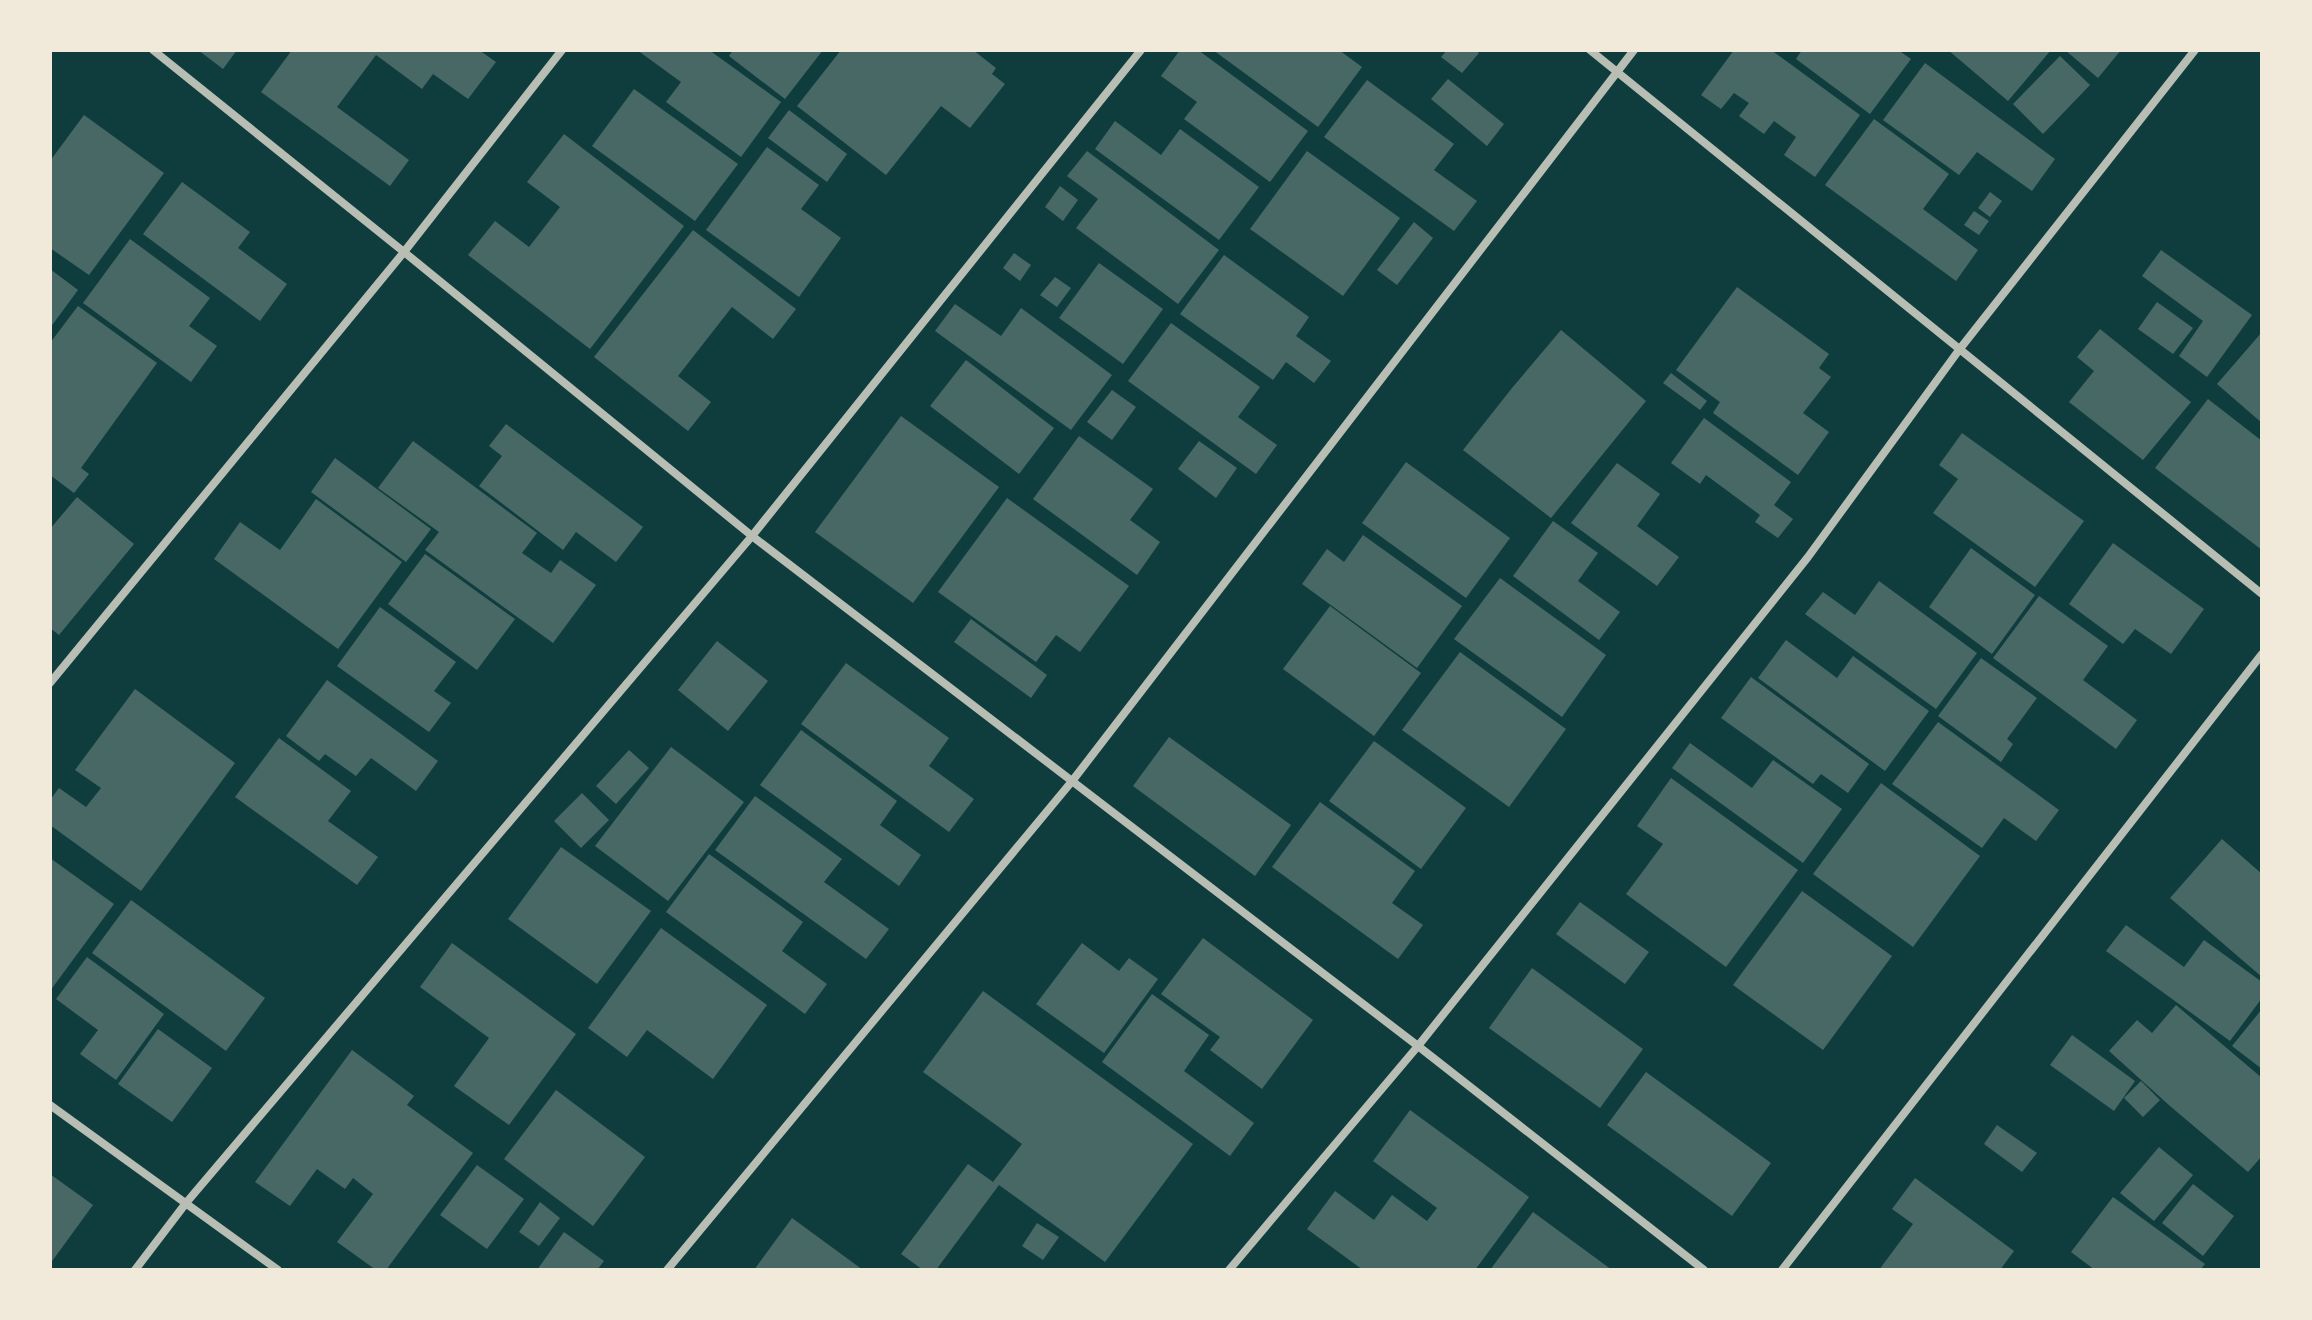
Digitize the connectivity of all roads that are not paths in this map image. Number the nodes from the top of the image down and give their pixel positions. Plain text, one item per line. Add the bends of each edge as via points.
1 (153, 50) edge
2 (562, 50) edge
3 (1141, 50) edge
4 (1590, 50) edge
5 (1634, 50) edge
6 (2195, 50) edge
7 (1617, 71) junction
8 (404, 252) junction
9 (1959, 350) junction
10 (752, 536) junction
11 (2262, 594) edge
12 (2262, 654) edge
13 (50, 683) edge
14 (1073, 780) junction
15 (1418, 1046) junction
16 (50, 1105) edge
17 (186, 1203) junction
18 (135, 1270) edge
19 (278, 1270) edge
20 (667, 1270) edge
21 (1229, 1270) edge
22 (1704, 1270) edge
23 (1782, 1270) edge

1 - 8 street
2 - 8 street
3 - 10 street
4 - 7 street
5 - 7 street
6 - 9 street
7 - 9 street
7 - 14 street
8 - 10 street
8 - 13 street
9 - 11 street
9 - 15 street via 1808,557
10 - 14 street
10 - 17 street
12 - 23 street
14 - 15 street
14 - 20 street
15 - 21 street
15 - 22 street
16 - 17 street
17 - 18 street
17 - 19 street

